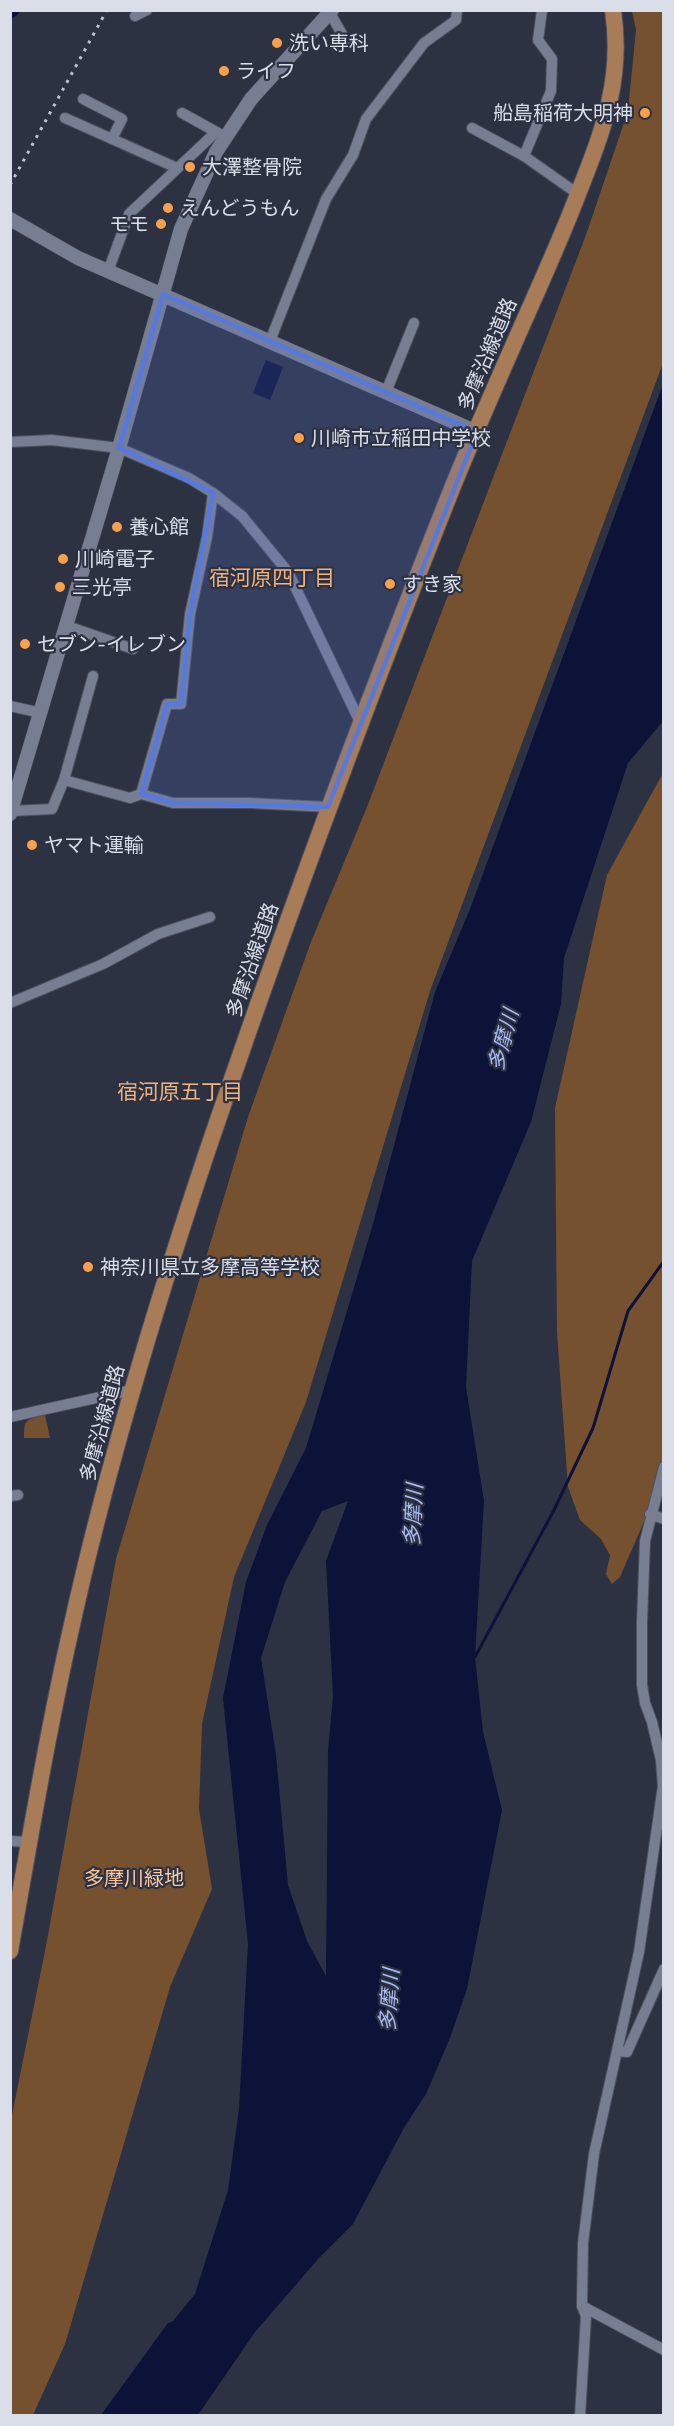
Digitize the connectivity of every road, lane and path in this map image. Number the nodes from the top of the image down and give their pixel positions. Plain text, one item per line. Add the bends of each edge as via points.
1 (147, 10) edge
2 (457, 10) edge
3 (542, 10) edge
4 (613, 10) edge
5 (331, 12) edge
6 (135, 16) dead end
7 (346, 43) dead end
8 (83, 99) dead end
9 (182, 113) dead end
10 (65, 118) dead end
11 (472, 128) dead end
12 (220, 135) junction
13 (112, 139) junction
14 (524, 156) junction
15 (177, 168) junction
16 (578, 194) junction
17 (10, 219) edge
18 (110, 266) dead end
19 (163, 294) junction
20 (414, 323) dead end
21 (270, 341) junction
22 (386, 392) junction
23 (477, 432) junction
24 (10, 442) edge
25 (119, 448) junction
26 (213, 493) junction
27 (67, 626) junction
28 (133, 649) dead end
29 (93, 676) dead end
30 (10, 706) edge
31 (41, 713) junction
32 (360, 722) junction
33 (64, 780) junction
34 (141, 794) junction
35 (328, 807) junction
36 (11, 812) edge
37 (210, 917) dead end
38 (10, 1003) edge
39 (132, 1390) junction
40 (10, 1417) edge
41 (663, 1467) edge
42 (650, 1514) junction
43 (663, 1519) edge
44 (662, 1760) edge
45 (663, 1786) edge
46 (10, 1841) edge
47 (29, 1842) junction
48 (10, 1952) edge
49 (663, 1969) edge
50 (618, 2051) junction
51 (582, 2306) junction
52 (663, 2350) edge
53 (580, 2415) edge

1 - 6 street
2 - 21 street via 456,20 424,43 366,119 353,155 326,200
3 - 14 street via 538,40 552,59 551,91
4 - 16 main road, 多摩沿線道路 via 617,53 614,81 606,121
5 - 7 street
5 - 12 street
8 - 13 street via 122,119
9 - 12 street
10 - 13 street
11 - 14 street
12 - 15 street
12 - 19 street via 181,229
13 - 15 street
14 - 16 street
15 - 18 street via 129,214
16 - 23 main road, 多摩沿線道路
17 - 19 street via 78,258
19 - 21 street
19 - 25 street
20 - 22 street
21 - 22 street
22 - 23 street
23 - 32 main road, 多摩沿線道路
24 - 25 street via 52,440
25 - 26 street
25 - 27 street
26 - 32 street via 242,516 288,572
26 - 34 street via 190,614 182,704 167,704
27 - 28 street
27 - 31 street
29 - 33 street
30 - 31 street
31 - 36 street
32 - 35 main road, 多摩沿線道路
33 - 34 street via 130,798
33 - 36 street via 52,809
34 - 35 street via 173,803
35 - 39 main road, 多摩沿線道路 via 209,1145
37 - 38 street via 158,934 103,964
39 - 40 street
39 - 47 main road, 多摩沿線道路 via 71,1629
41 - 42 street
42 - 43 street
42 - 44 street via 645,1541 642,1685
44 - 45 street
45 - 50 street via 639,1952
46 - 47 street
47 - 48 main road, 多摩沿線道路
49 - 50 street via 627,2052
50 - 51 street via 594,2154
51 - 52 street
51 - 53 street via 586,2316

